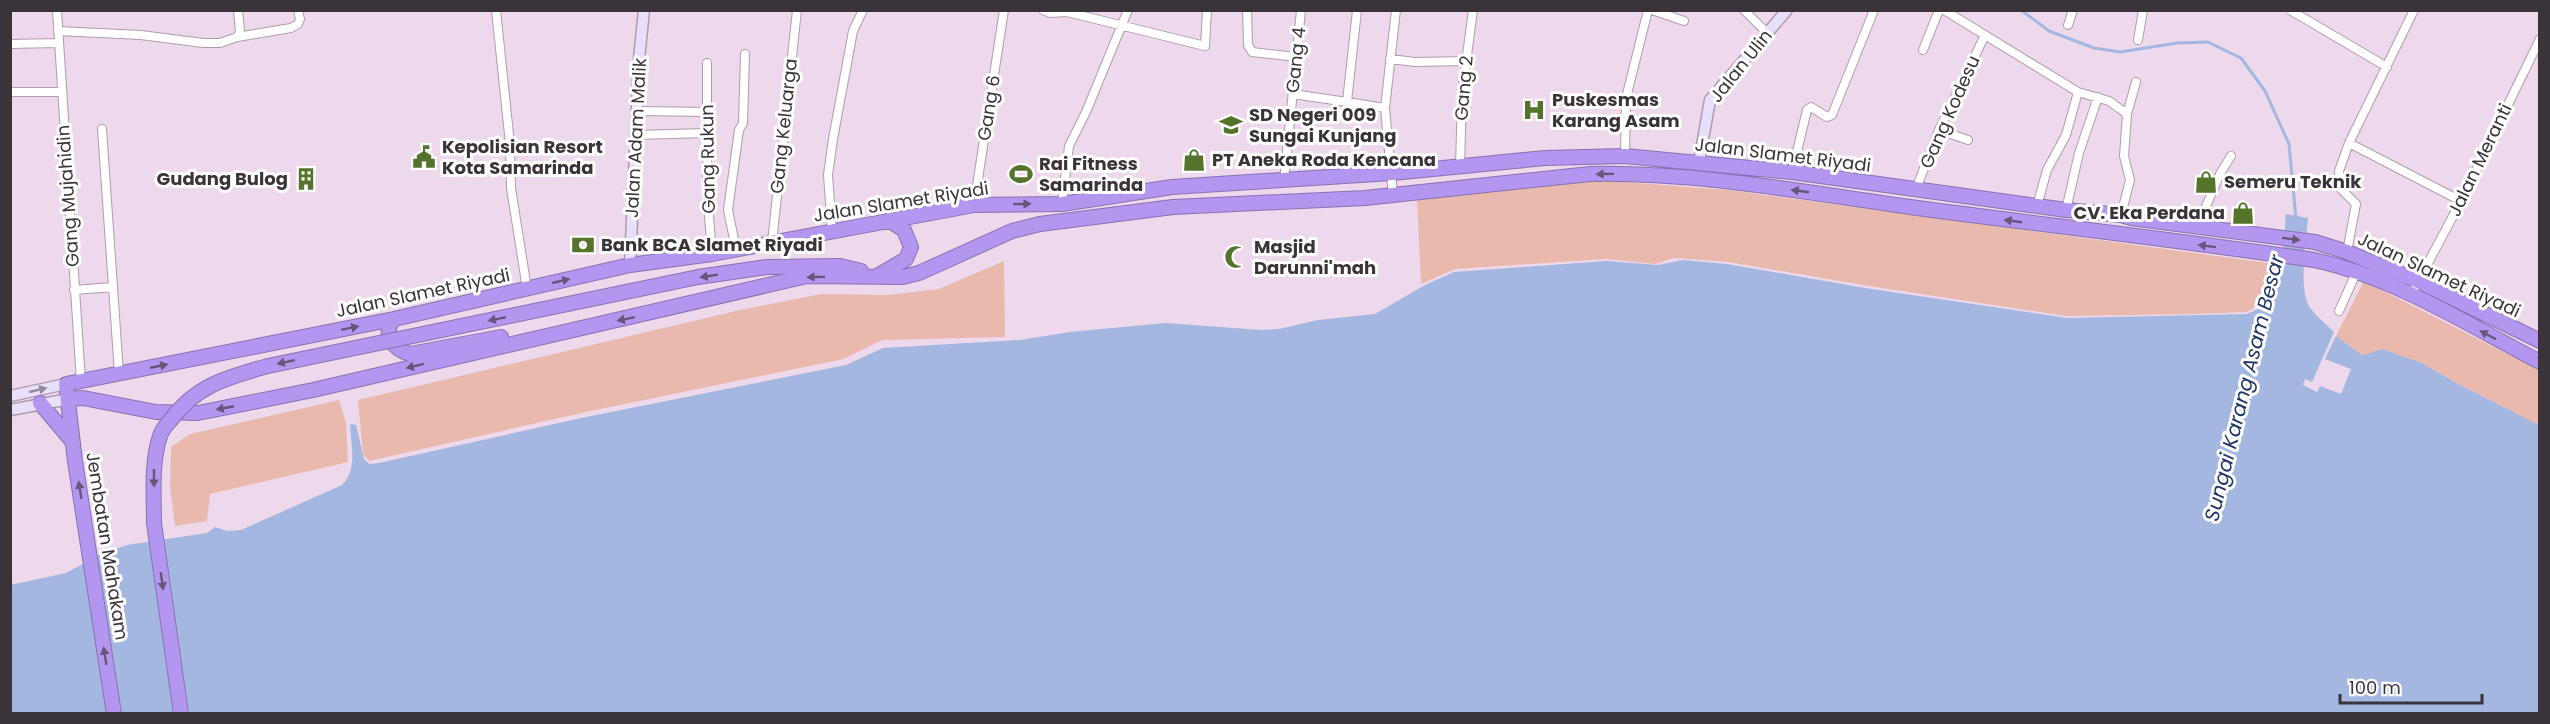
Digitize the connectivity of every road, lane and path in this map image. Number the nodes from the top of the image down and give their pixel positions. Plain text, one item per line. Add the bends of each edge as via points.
1 (57, 10) edge
2 (238, 10) edge
3 (298, 10) edge
4 (496, 10) edge
5 (644, 10) edge
6 (797, 10) edge
7 (863, 10) edge
8 (1004, 10) edge
9 (1043, 10) edge
10 (1128, 10) edge
11 (1207, 10) edge
12 (1247, 10) edge
13 (1302, 10) edge
14 (1357, 10) edge
15 (1396, 10) edge
16 (1473, 10) edge
17 (1650, 10) edge
18 (1744, 10) edge
19 (1787, 10) edge
20 (1874, 10) edge
21 (1939, 10) edge
22 (1944, 10) edge
23 (2073, 10) edge
24 (2143, 10) edge
25 (2290, 10) edge
26 (2414, 10) edge
27 (1055, 12) edge
28 (1684, 21) dead end
29 (2068, 25) dead end
30 (1120, 26) junction
31 (58, 32) junction
32 (1767, 33) junction
33 (1985, 35) junction
34 (237, 37) junction
35 (2540, 39) edge
36 (2138, 40) dead end
37 (58, 43) junction
38 (10, 44) edge
39 (1923, 50) dead end
40 (745, 54) dead end
41 (1296, 57) junction
42 (1390, 59) junction
43 (1466, 61) junction
44 (707, 63) dead end
45 (2387, 67) junction
46 (2136, 82) dead end
47 (10, 92) edge
48 (62, 92) junction
49 (2078, 92) junction
50 (1293, 94) junction
51 (2098, 97) junction
52 (1347, 102) junction
53 (1385, 108) junction
54 (637, 111) junction
55 (707, 112) junction
56 (2127, 114) junction
57 (102, 129) dead end
58 (1939, 130) junction
59 (707, 133) junction
60 (636, 135) junction
61 (1968, 140) dead end
62 (2349, 143) junction
63 (1625, 156) junction
64 (2231, 156) dead end
65 (1699, 162) junction
66 (1460, 167) junction
67 (1792, 172) junction
68 (1392, 173) junction
69 (1365, 175) junction
70 (1830, 177) junction
71 (1284, 181) junction
72 (1916, 189) junction
73 (1393, 195) junction
74 (1829, 195) junction
75 (1365, 198) junction
76 (2461, 201) junction
77 (1062, 204) junction
78 (974, 205) junction
79 (2037, 206) junction
80 (2066, 210) junction
81 (2121, 214) junction
82 (890, 220) junction
83 (2197, 227) junction
84 (832, 231) junction
85 (772, 242) junction
86 (736, 249) junction
87 (2347, 252) junction
88 (712, 254) junction
89 (630, 265) junction
90 (2356, 271) junction
91 (874, 277) junction
92 (2418, 281) junction
93 (113, 287) junction
94 (527, 289) junction
95 (74, 290) junction
96 (2411, 295) junction
97 (2339, 311) dead end
98 (394, 319) junction
99 (561, 333) junction
100 (2540, 341) edge
101 (2540, 362) edge
102 (119, 374) junction
103 (81, 382) junction
104 (66, 384) junction
105 (10, 396) edge
106 (69, 399) junction
107 (40, 403) junction
108 (10, 410) edge
109 (73, 442) junction
110 (114, 714) edge
111 (181, 714) edge

1 - 31 street, Gang Mujahidin
2 - 34 street
3 - 34 street via 300,19 291,28
4 - 94 street via 511,188
5 - 54 street, Jalan Adam Malik
6 - 85 street, Gang Keluarga
7 - 84 street via 853,31 833,139 828,175
8 - 78 street, Gang 6
9 - 27 street
10 - 30 street
11 - 30 street via 1205,46
12 - 41 street via 1248,45 1252,52
13 - 41 street, Gang 4
14 - 52 street
15 - 42 street
16 - 43 street, Gang 2
17 - 28 street
17 - 63 street via 1626,98
18 - 32 street
19 - 32 street, Jalan Ulin
20 - 67 street via 1832,115 1827,117 1811,107 1807,110
21 - 39 street
22 - 33 street
23 - 29 street
24 - 36 street
25 - 45 street
26 - 45 street
27 - 30 street
30 - 77 street via 1070,147
31 - 34 street via 141,35 203,43
31 - 37 street, Gang Mujahidin
32 - 65 street, Jalan Ulin via 1710,100
33 - 49 street
33 - 58 street, Gang Kodesu
35 - 76 street, Jalan Meranti
37 - 38 street
37 - 48 street, Gang Mujahidin
40 - 86 street via 743,123 728,210
41 - 50 street, Gang 4
42 - 43 street
42 - 53 street
43 - 66 street, Gang 2
44 - 55 street, Gang Rukun
45 - 62 street
46 - 56 street
47 - 48 street
48 - 95 street, Gang Mujahidin
49 - 51 street
49 - 79 street via 2066,135 2047,170
50 - 52 street
50 - 71 street, Gang 4
51 - 56 street
51 - 80 street via 2079,153
52 - 53 street
53 - 68 street
54 - 55 street
54 - 60 street, Jalan Adam Malik
55 - 59 street, Gang Rukun
56 - 81 street via 2124,156 2130,180
57 - 93 street
58 - 61 street
58 - 72 street, Gang Kodesu
59 - 60 street
59 - 88 street, Gang Rukun
60 - 89 street, Jalan Adam Malik
62 - 76 street
62 - 87 street via 2338,179 2340,188 2356,204
63 - 65 highway, Jalan Slamet Riyadi
63 - 66 highway, Jalan Slamet Riyadi via 1545,158
64 - 83 street
65 - 67 highway, Jalan Slamet Riyadi
66 - 68 highway, Jalan Slamet Riyadi
67 - 70 highway, Jalan Slamet Riyadi
68 - 69 highway, Jalan Slamet Riyadi
68 - 73 street
69 - 71 highway, Jalan Slamet Riyadi
69 - 75 highway
70 - 72 highway, Jalan Slamet Riyadi
70 - 74 highway
71 - 77 highway, Jalan Slamet Riyadi via 1172,188
72 - 79 highway, Jalan Slamet Riyadi
74 -> 73 highway, Jalan Slamet Riyadi via 1621,173
73 - 75 highway, Jalan Slamet Riyadi
90 -> 74 highway, Jalan Slamet Riyadi via 2314,260
75 - 91 highway, Jalan Slamet Riyadi via 1173,207 1040,224 1012,231 919,273
76 - 92 street, Jalan Meranti
78 -> 77 highway, Jalan Slamet Riyadi
78 - 82 highway, Jalan Slamet Riyadi
79 - 80 highway, Jalan Slamet Riyadi
80 - 81 highway, Jalan Slamet Riyadi
81 - 83 highway, Jalan Slamet Riyadi
82 - 84 highway, Jalan Slamet Riyadi
82 - 91 highway via 910,240 909,254 900,264
83 -> 87 highway, Jalan Slamet Riyadi via 2315,242
84 - 85 highway, Jalan Slamet Riyadi
85 - 86 highway, Jalan Slamet Riyadi
86 - 88 highway, Jalan Slamet Riyadi
87 - 92 highway, Jalan Slamet Riyadi
88 - 89 highway, Jalan Slamet Riyadi
94 -> 89 highway, Jalan Slamet Riyadi
90 - 96 highway, Jalan Slamet Riyadi
90 - 97 street
91 -> 99 highway, Jalan Slamet Riyadi via 807,276
91 -> 111 highway, Jalan Slamet Riyadi, bridge via 840,266 767,267 634,290 268,366 222,379 198,392 178,409 160,434 154,466 154,523
92 - 96 street, Jalan Meranti
92 - 100 highway, Jalan Slamet Riyadi
93 - 95 street
93 - 102 street
94 - 98 highway, Jalan Slamet Riyadi
95 - 103 street, Gang Mujahidin
101 -> 96 highway, Jalan Slamet Riyadi
98 - 99 highway via 390,323 391,343 395,349 410,354 534,330
102 -> 98 highway, Jalan Slamet Riyadi
99 -> 106 highway, Jalan Slamet Riyadi via 198,413 156,412 83,398
102 - 103 highway, Jalan Slamet Riyadi
103 - 104 highway, Jalan Slamet Riyadi
105 -> 104 street
104 - 106 highway, Jembatan Mahakam
106 - 107 street, Jalan Slamet Riyadi
106 - 109 highway, Jembatan Mahakam
107 - 108 street, Jalan Slamet Riyadi
107 - 109 highway
110 -> 109 highway, Jembatan Mahakam

